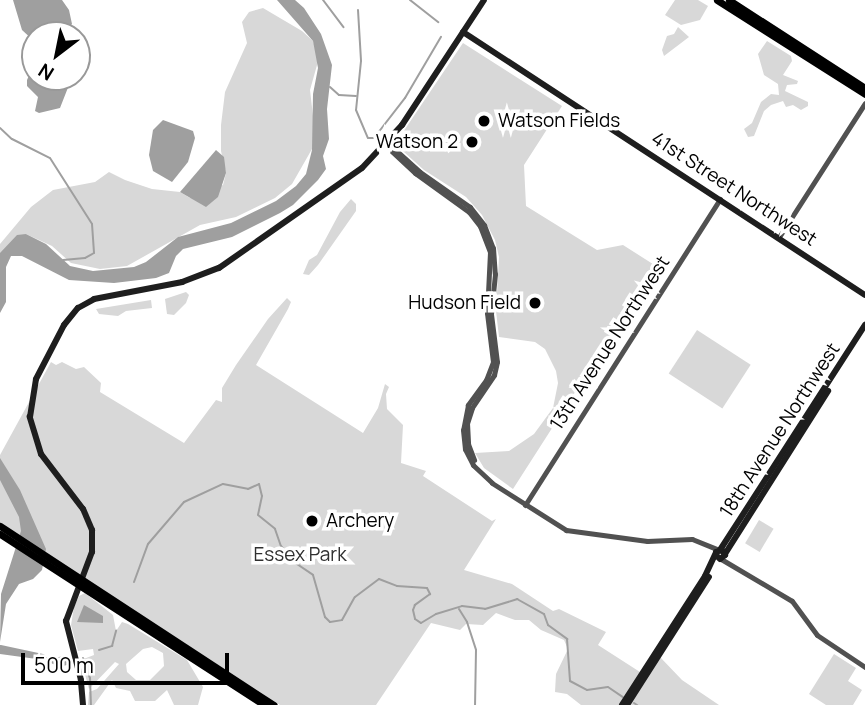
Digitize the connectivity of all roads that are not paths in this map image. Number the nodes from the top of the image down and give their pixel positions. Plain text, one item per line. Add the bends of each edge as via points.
1 (484, 0) edge
2 (718, 0) edge
3 (729, 0) edge
4 (463, 32) junction
5 (865, 88) edge
6 (865, 94) edge
7 (865, 103) edge
8 (387, 144) junction
9 (720, 199) junction
10 (779, 237) junction
11 (865, 293) edge
12 (865, 325) edge
13 (865, 333) edge
14 (775, 466) junction
15 (771, 481) junction
16 (525, 505) junction
17 (0, 526) edge
18 (0, 534) edge
19 (720, 554) junction
20 (55, 566) junction
21 (80, 582) junction
22 (668, 632) junction
23 (662, 653) junction
24 (865, 667) edge
25 (83, 705) edge
26 (264, 705) edge
27 (274, 705) edge
28 (625, 705) edge

1 - 4 main road
2 - 6 main road
3 - 5 main road
4 - 8 main road
4 - 9 main road, 41st Street Northwest
7 - 10 street
8 - 16 street via 465,202 492,242 496,367 472,408 466,430 469,450 483,475
8 - 21 main road via 351,177 219,268 181,282 101,296 83,304 66,321 36,379 30,417 41,454 90,521 93,548
9 - 10 main road, 41st Street Northwest
9 - 16 street, 13th Avenue Northwest
10 - 11 main road, 41st Street Northwest
12 - 14 main road, 18th Avenue Northwest
13 - 15 main road, 18th Avenue Northwest
14 - 15 main road
14 - 19 main road, 18th Avenue Northwest
15 - 19 main road, 18th Avenue Northwest
16 - 19 street via 572,532 646,541 688,538
17 - 20 main road
18 - 20 main road
19 - 22 main road, 18th Avenue Northwest
19 - 23 main road, 18th Avenue Northwest
19 - 24 street via 792,601 817,635
20 - 21 main road
21 - 25 main road via 66,625 80,674
21 - 26 main road
21 - 27 main road
22 - 23 main road
22 - 28 main road, 18th Avenue Northwest
23 - 28 main road, 18th Avenue Northwest

